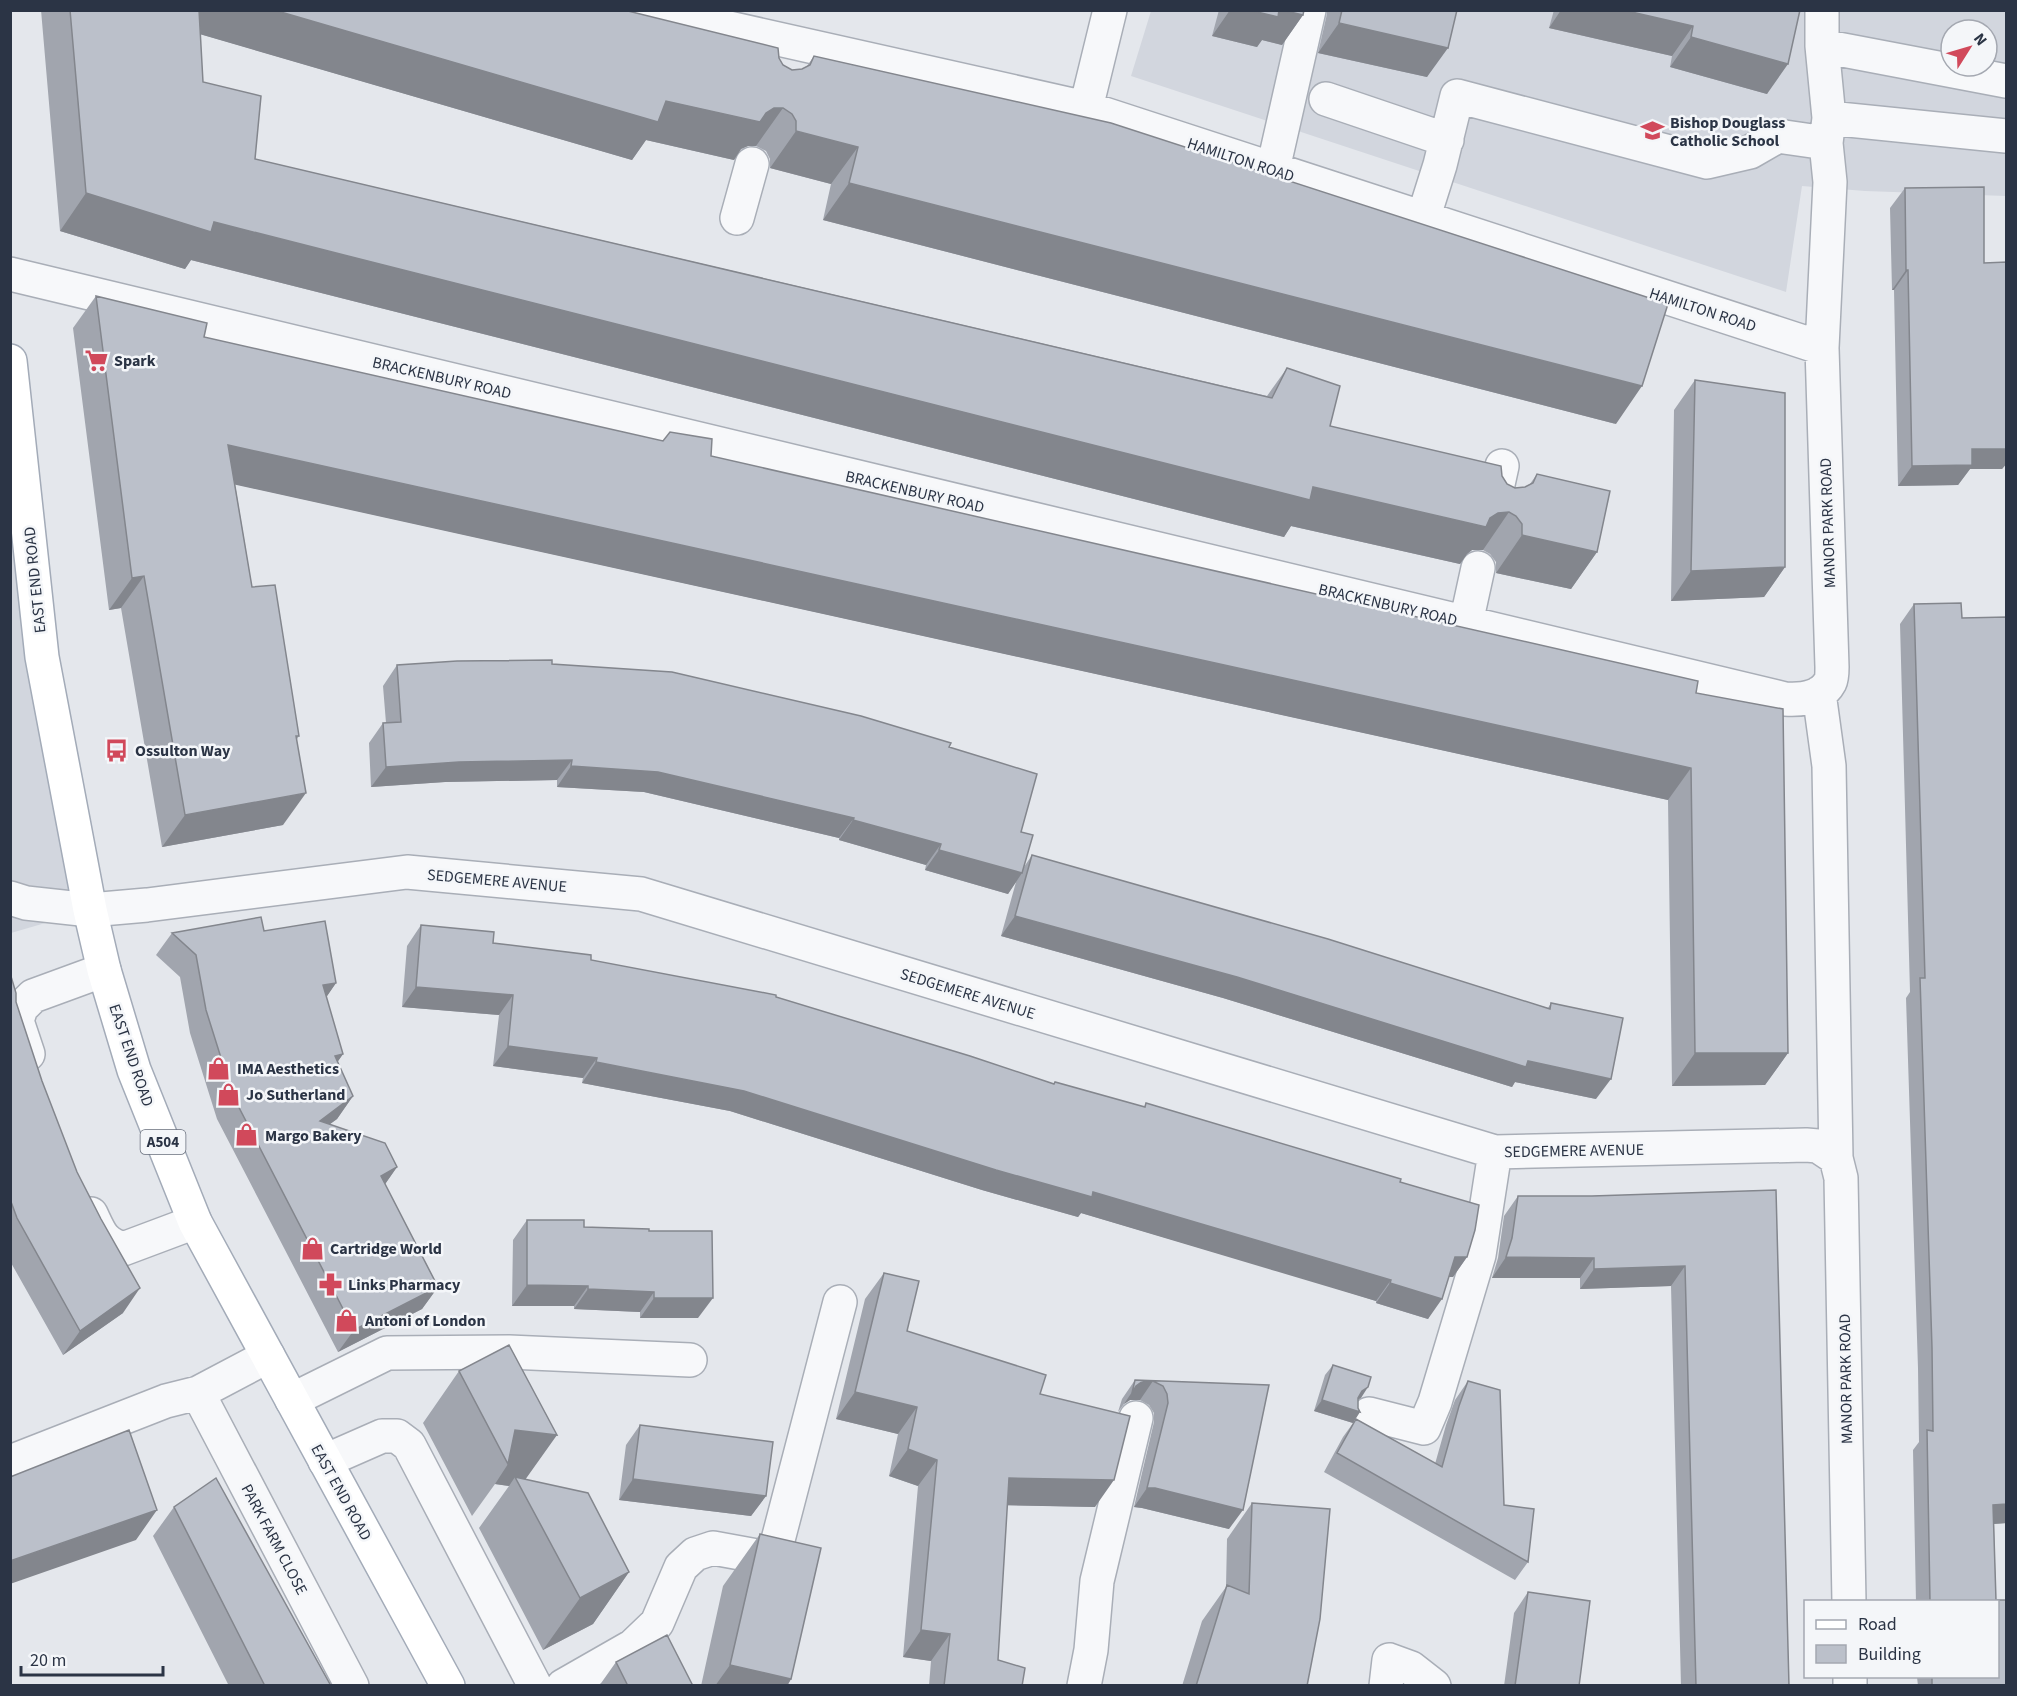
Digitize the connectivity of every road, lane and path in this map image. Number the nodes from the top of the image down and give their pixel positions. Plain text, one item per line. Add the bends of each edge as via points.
1 (649, 10) edge
2 (1110, 10) edge
3 (1309, 10) edge
4 (1822, 10) edge
5 (1822, 46) junction
6 (2007, 81) edge
7 (1326, 99) dead end
8 (1086, 108) junction
9 (1828, 131) junction
10 (2007, 136) edge
11 (1447, 140) junction
12 (752, 164) edge
13 (1273, 169) junction
14 (737, 218) dead end
15 (1423, 219) junction
16 (10, 274) edge
17 (1822, 348) junction
18 (10, 361) edge
19 (1502, 466) edge
20 (1493, 507) edge
21 (20, 547) edge
22 (1478, 568) edge
23 (1466, 623) junction
24 (1819, 693) junction
25 (10, 898) edge
26 (90, 910) junction
27 (104, 970) junction
28 (35, 1077) edge
29 (1495, 1152) junction
30 (1836, 1158) junction
31 (79, 1184) edge
32 (195, 1222) junction
33 (840, 1302) dead end
34 (268, 1356) junction
35 (690, 1360) dead end
36 (198, 1393) junction
37 (292, 1400) junction
38 (1369, 1414) dead end
39 (1136, 1418) dead end
40 (325, 1461) junction
41 (10, 1462) edge
42 (1849, 1600) edge
43 (1387, 1673) edge
44 (352, 1686) edge
45 (448, 1686) edge
46 (535, 1686) edge
47 (563, 1686) edge
48 (1084, 1686) edge
49 (1434, 1686) edge

1 - 8 street, HAMILTON ROAD via 778,55
2 - 8 street
3 - 13 street
4 - 5 street, MANOR PARK ROAD
5 - 6 street
5 - 9 street, MANOR PARK ROAD
7 - 11 street
8 - 13 street, HAMILTON ROAD
9 - 10 street
9 - 11 street via 1778,136 1750,152 1707,162 1457,96
9 - 17 street, MANOR PARK ROAD via 1830,182
11 - 15 street
12 - 14 street
13 - 15 street, HAMILTON ROAD
15 - 17 street, HAMILTON ROAD
16 - 23 street, BRACKENBURY ROAD
17 - 24 street, MANOR PARK ROAD via 1832,667 1830,682
18 - 21 main road, EAST END ROAD / A504
19 - 20 street
21 - 26 main road, EAST END ROAD / A504
22 - 23 street
23 - 24 street, BRACKENBURY ROAD via 1785,699 1798,700
24 - 30 street, MANOR PARK ROAD via 1829,766
25 - 26 street, SEDGEMERE AVENUE
26 - 27 main road, EAST END ROAD / A504
26 - 29 street, SEDGEMERE AVENUE via 407,872 641,894
27 - 28 street via 33,996 21,1008 17,1021
27 - 32 main road, EAST END ROAD / A504 via 134,1070
29 - 30 street, SEDGEMERE AVENUE via 1806,1145 1818,1146
29 - 38 street via 1479,1255 1424,1428
30 - 42 street, MANOR PARK ROAD via 1841,1178
31 - 32 street via 101,1236 123,1249
32 - 34 main road, EAST END ROAD / A504
33 - 47 street via 773,1559 713,1548 695,1554 681,1567 657,1623 633,1646
34 - 36 street
34 - 37 main road, EAST END ROAD / A504
35 - 37 street via 509,1352 387,1353
36 - 41 street via 166,1401
36 - 44 street, PARK FARM CLOSE
37 - 40 main road, EAST END ROAD / A504
39 - 48 street via 1097,1581
40 - 45 main road, EAST END ROAD / A504
40 - 46 street via 382,1436 397,1436 409,1445
43 - 49 street via 1412,1668

